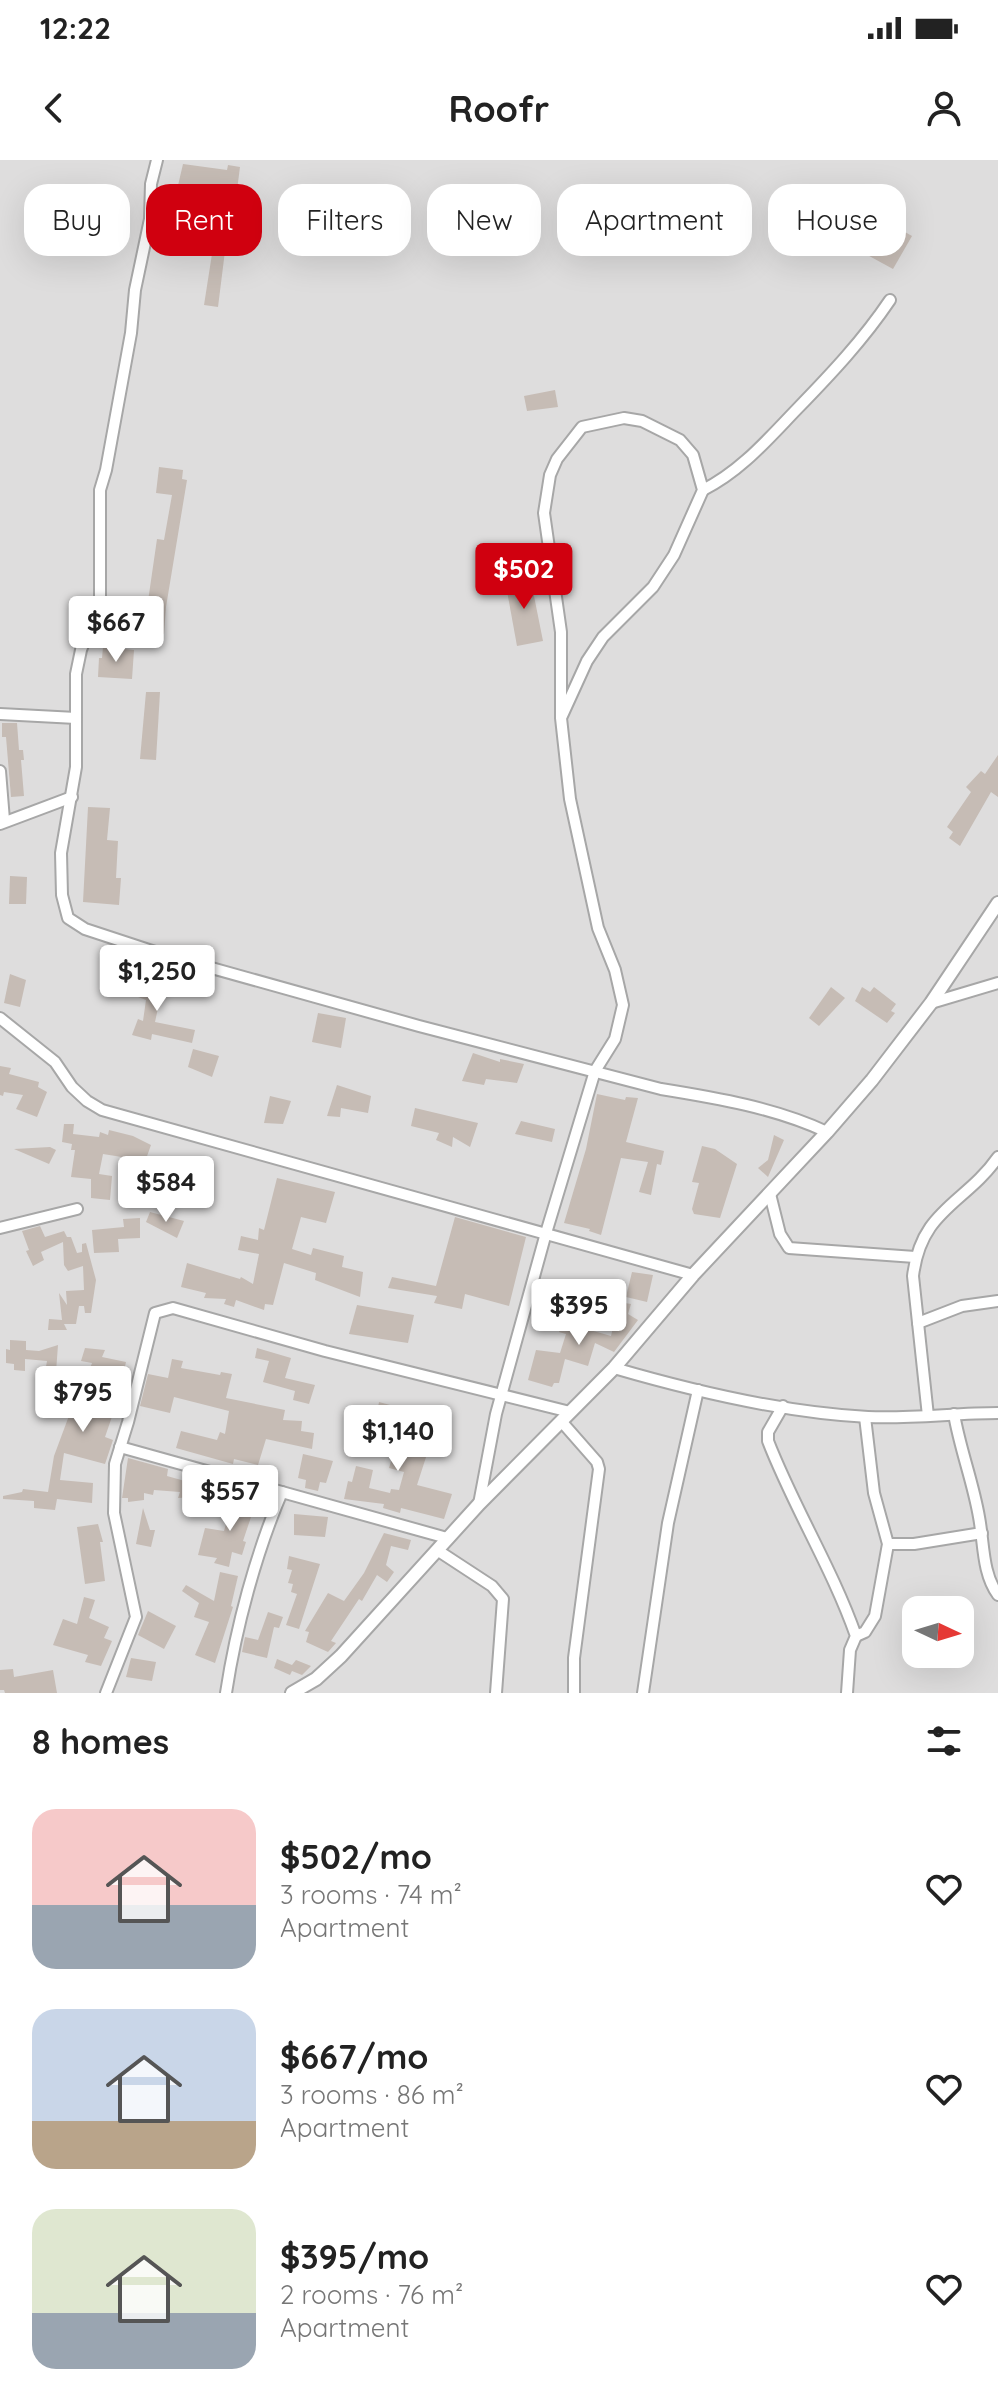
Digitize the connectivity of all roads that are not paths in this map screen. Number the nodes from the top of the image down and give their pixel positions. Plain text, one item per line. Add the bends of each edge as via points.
1 (157, 160) edge
2 (890, 300) dead end
3 (703, 490) junction
4 (0, 714) edge
5 (76, 718) junction
6 (561, 718) junction
7 (0, 771) edge
8 (72, 797) junction
9 (2, 822) edge
10 (998, 903) edge
11 (998, 983) edge
12 (931, 1003) junction
13 (0, 1018) edge
14 (595, 1071) junction
15 (827, 1132) junction
16 (998, 1157) edge
17 (770, 1194) junction
18 (77, 1209) dead end
19 (0, 1228) edge
20 (546, 1233) junction
21 (915, 1257) junction
22 (693, 1275) junction
23 (998, 1301) edge
24 (918, 1323) junction
25 (614, 1368) junction
26 (698, 1390) junction
27 (502, 1396) junction
28 (783, 1406) junction
29 (998, 1413) edge
30 (954, 1414) junction
31 (565, 1416) junction
32 (928, 1416) junction
33 (865, 1417) junction
34 (120, 1447) junction
35 (282, 1492) junction
36 (479, 1504) junction
37 (982, 1533) junction
38 (447, 1538) junction
39 (888, 1544) junction
40 (437, 1550) junction
41 (998, 1595) edge
42 (856, 1636) junction
43 (106, 1693) edge
44 (226, 1693) edge
45 (292, 1693) edge
46 (496, 1693) edge
47 (574, 1693) edge
48 (643, 1693) edge
49 (847, 1693) edge

1 - 5 street via 100,490 100,598 78,660
2 - 3 street via 869,331 757,451
3 - 6 street via 674,555 653,587 603,637
3 - 6 street via 693,455 680,440 642,421 624,418 582,427 557,459 544,513 561,632
4 - 5 street
5 - 8 street
6 - 14 street via 582,863 623,1005 615,1039
7 - 9 street
8 - 9 street
8 - 14 street via 61,853 62,895 68,918 85,929 298,993
10 - 12 street
11 - 12 street
12 - 15 street
13 - 20 street via 55,1062 79,1094 102,1110
14 - 15 street via 800,1120
14 - 20 street
15 - 17 street
16 - 21 street via 940,1213
17 - 21 street via 789,1248
17 - 22 street
18 - 19 street
20 - 22 street
20 - 27 street
21 - 24 street
22 - 25 street
23 - 24 street via 962,1306
24 - 32 street
25 - 26 street
25 - 31 street
26 - 28 street
26 - 48 street via 668,1523
27 - 31 street
27 - 34 street via 162,1309 155,1313
27 - 36 street
28 - 33 street
28 - 42 street via 768,1441
29 - 30 street
30 - 32 street
30 - 37 street
31 - 36 street
31 - 47 street via 599,1469
32 - 33 street
33 - 39 street via 874,1493
34 - 35 street
34 - 43 street via 113,1498 136,1617
35 - 38 street
35 - 44 street via 265,1532
36 - 38 street
37 - 39 street
37 - 41 street via 989,1578
38 - 40 street
39 - 42 street via 875,1616
40 - 45 street via 330,1667
40 - 46 street via 503,1599
42 - 49 street

